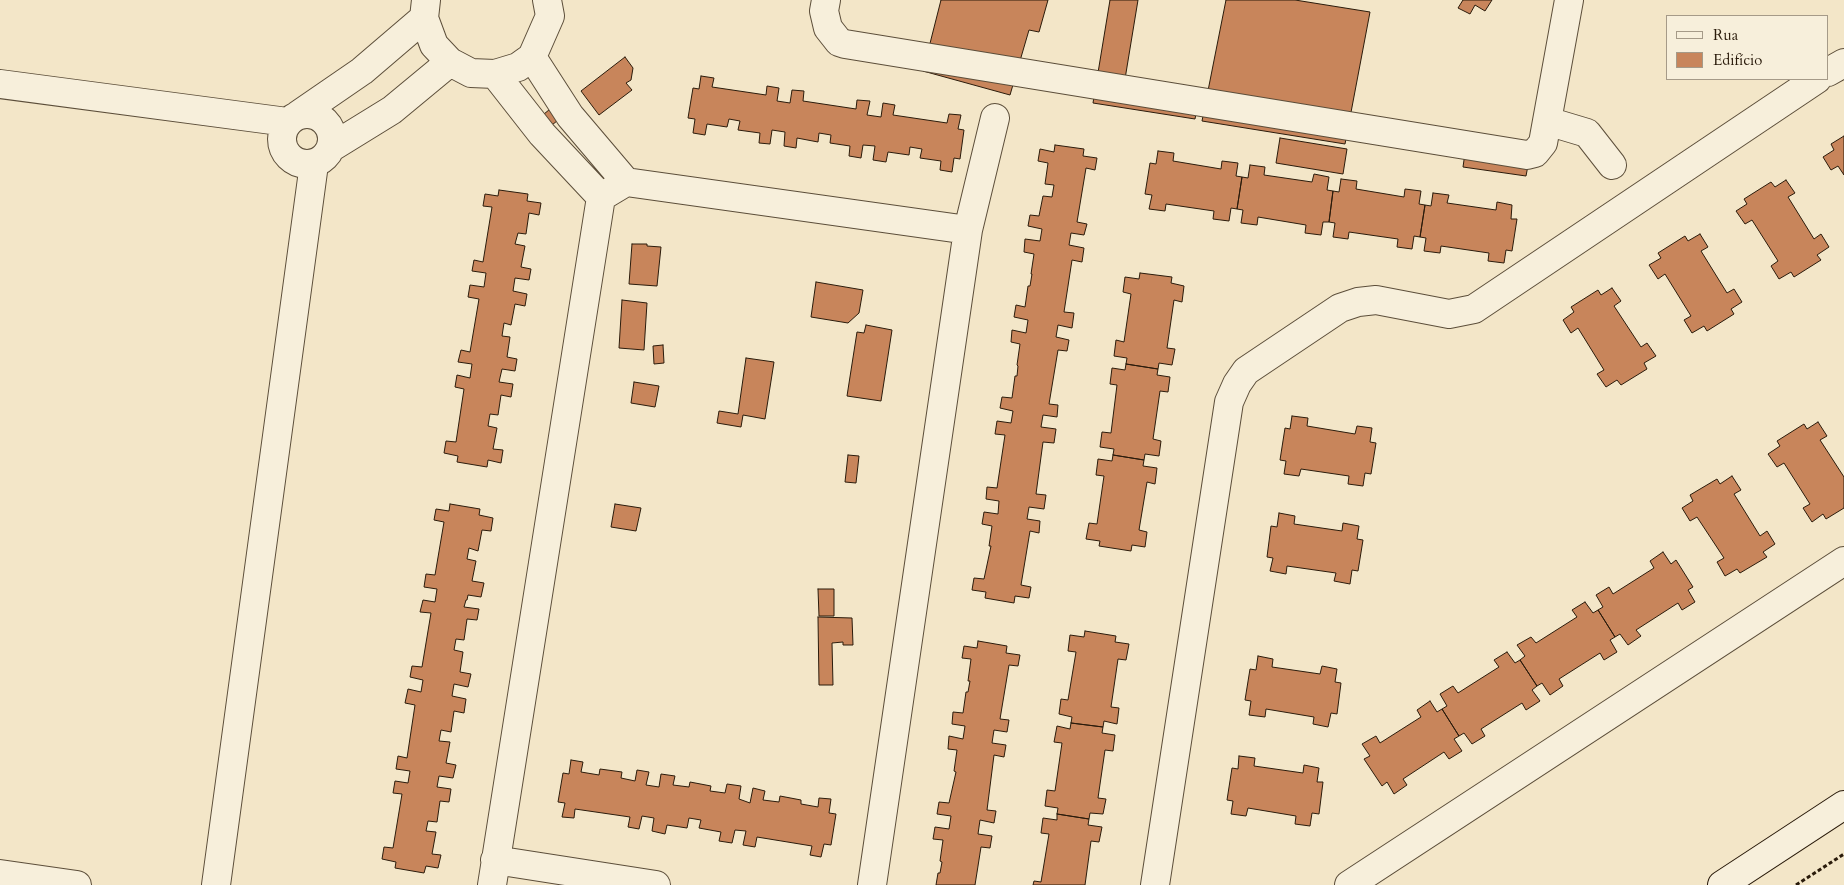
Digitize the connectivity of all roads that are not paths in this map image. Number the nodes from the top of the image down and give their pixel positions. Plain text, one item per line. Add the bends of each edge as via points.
1 (547, 0) edge
2 (826, 0) edge
3 (1569, 0) edge
4 (425, 9) edge
5 (532, 57) junction
6 (450, 62) junction
7 (1844, 63) edge
8 (1829, 71) edge
9 (495, 74) junction
10 (1816, 80) edge
11 (0, 84) edge
12 (292, 118) junction
13 (995, 118) dead end
14 (1547, 120) junction
15 (323, 155) junction
16 (1612, 165) dead end
17 (626, 182) junction
18 (601, 197) junction
19 (968, 230) junction
20 (1844, 561) edge
21 (1844, 806) edge
22 (494, 872) edge
23 (0, 874) edge
24 (77, 885) edge
25 (216, 885) edge
26 (656, 885) edge
27 (872, 885) edge
28 (1155, 885) edge
29 (1349, 885) edge
30 (1722, 885) edge

1 - 5 street via 550,16
2 - 14 street via 824,11 828,28 839,42 845,44 1527,155 1540,148
3 - 14 street
4 - 6 street via 434,45
4 - 12 street via 362,71
5 - 9 street via 518,67
5 - 17 street via 570,116
6 - 9 street via 472,73
6 - 15 street via 392,110
7 - 8 street
9 - 18 street via 542,134
10 - 28 street via 1474,308 1448,314 1376,300 1358,302 1340,308 1246,371 1229,402
11 - 12 street
12 - 15 street via 312,114 325,120 332,132
12 - 15 street via 282,133 282,146 289,157 300,164
13 - 19 street
14 - 16 street via 1587,133
15 - 25 street
17 - 18 street
17 - 19 street
18 - 22 street
19 - 27 street
20 - 29 street
21 - 30 street
22 - 26 street
23 - 24 street

